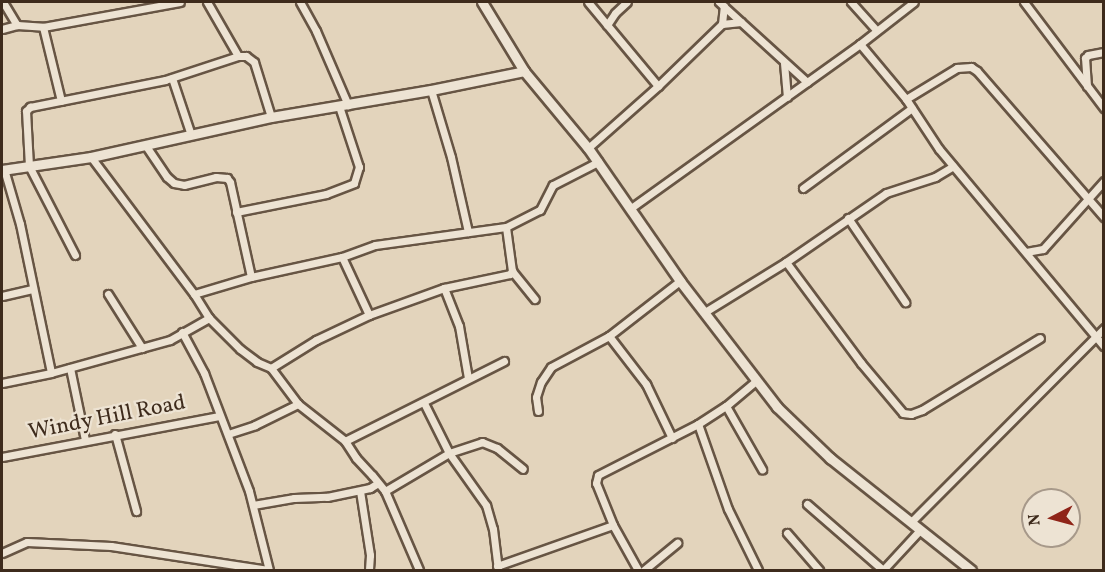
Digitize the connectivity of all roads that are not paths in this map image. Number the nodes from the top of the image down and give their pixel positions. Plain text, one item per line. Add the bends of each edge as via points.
1 (3, 2) edge
2 (180, 2) edge
3 (210, 2) edge
4 (300, 2) edge
5 (482, 2) edge
6 (588, 2) edge
7 (627, 2) edge
8 (851, 2) edge
9 (914, 2) edge
10 (1024, 2) edge
11 (722, 4) edge
12 (615, 13) junction
13 (600, 16) junction
14 (741, 22) junction
15 (722, 24) junction
16 (17, 25) junction
17 (608, 25) junction
18 (43, 27) junction
19 (2, 29) edge
20 (876, 30) junction
21 (860, 44) junction
22 (1104, 52) edge
23 (238, 56) junction
24 (784, 63) junction
25 (524, 71) junction
26 (172, 78) junction
27 (807, 82) junction
28 (658, 86) junction
29 (1087, 86) junction
30 (431, 90) junction
31 (787, 97) junction
32 (906, 99) junction
33 (61, 101) junction
34 (344, 106) junction
35 (912, 108) junction
36 (1104, 108) edge
37 (271, 117) junction
38 (191, 135) junction
39 (146, 146) junction
40 (588, 148) junction
41 (91, 158) junction
42 (598, 162) junction
43 (29, 166) junction
44 (953, 166) junction
45 (3, 170) edge
46 (1104, 181) edge
47 (803, 188) dead end
48 (1086, 200) junction
49 (631, 208) junction
50 (236, 212) junction
51 (1104, 217) edge
52 (848, 218) junction
53 (506, 227) junction
54 (468, 232) junction
55 (1043, 249) junction
56 (1026, 252) junction
57 (75, 255) dead end
58 (342, 257) junction
59 (786, 262) junction
60 (1039, 267) junction
61 (512, 271) junction
62 (251, 277) junction
63 (680, 281) junction
64 (444, 288) junction
65 (32, 290) junction
66 (108, 294) dead end
67 (194, 294) junction
68 (2, 296) edge
69 (535, 299) dead end
70 (905, 302) dead end
71 (705, 312) junction
72 (369, 315) junction
73 (209, 318) junction
74 (1104, 328) edge
75 (182, 332) junction
76 (609, 336) junction
77 (1094, 337) junction
78 (1040, 338) dead end
79 (1104, 346) edge
80 (142, 348) junction
81 (504, 361) dead end
82 (70, 368) junction
83 (271, 368) junction
84 (51, 373) junction
85 (468, 378) junction
86 (755, 382) junction
87 (2, 383) edge
88 (424, 403) junction
89 (298, 404) junction
90 (726, 406) junction
91 (538, 411) dead end
92 (219, 416) junction
93 (698, 424) junction
94 (115, 434) junction
95 (228, 434) junction
96 (672, 438) junction
97 (85, 440) junction
98 (345, 441) junction
99 (449, 453) junction
100 (2, 457) edge
101 (523, 469) dead end
102 (762, 469) dead end
103 (378, 483) junction
104 (360, 490) junction
105 (385, 492) junction
106 (807, 504) dead end
107 (253, 505) junction
108 (136, 511) dead end
109 (911, 522) junction
110 (613, 525) junction
111 (919, 531) junction
112 (787, 533) dead end
113 (677, 543) dead end
114 (2, 552) edge
115 (498, 568) edge
116 (656, 568) edge
117 (268, 570) edge
118 (369, 570) edge
119 (419, 570) edge
120 (638, 570) edge
121 (644, 570) edge
122 (759, 570) edge
123 (819, 570) edge
124 (883, 570) edge
125 (971, 570) edge

1 - 16 street
2 - 18 street
3 - 23 street
4 - 34 street via 316,31
5 - 25 street
6 - 13 street
7 - 12 street
8 - 20 street
9 - 20 street
10 - 29 street
11 - 14 street
11 - 15 street
12 - 13 street
12 - 17 street
13 - 17 street
14 - 15 street
14 - 24 street
15 - 28 street
16 - 18 street
16 - 19 street
17 - 28 street
18 - 33 street
20 - 21 street
21 - 27 street
21 - 32 street
22 - 29 street via 1085,58
23 - 26 street
23 - 37 street via 254,62
24 - 27 street
24 - 31 street
25 - 30 street
25 - 40 street
26 - 33 street
26 - 38 street
27 - 31 street
28 - 40 street
29 - 36 street
30 - 34 street
30 - 54 street
31 - 49 street
32 - 35 street
32 - 48 street via 957,68 971,67 992,85
33 - 43 street via 26,111
34 - 37 street
34 - 50 street via 359,167 354,183 326,194
35 - 44 street
35 - 47 street
37 - 38 street
38 - 39 street
39 - 41 street
39 - 50 street via 174,183 226,178
40 - 42 street
41 - 43 street
41 - 67 street
42 - 49 street
42 - 53 street via 553,185 540,210
43 - 45 street
43 - 57 street
44 - 52 street via 935,177 886,193
44 - 56 street
45 - 65 street via 20,224
46 - 48 street
48 - 51 street
48 - 55 street
49 - 63 street
50 - 62 street
52 - 59 street
52 - 70 street
53 - 54 street
53 - 61 street
54 - 58 street via 375,245
55 - 56 street
55 - 60 street
56 - 60 street
58 - 62 street
58 - 72 street
59 - 71 street
59 - 78 street via 903,413 922,410
60 - 77 street
61 - 64 street via 505,276
61 - 69 street
62 - 67 street
63 - 71 street
63 - 76 street
64 - 72 street
64 - 85 street via 459,326
65 - 68 street
65 - 84 street
66 - 80 street
67 - 73 street
71 - 86 street
72 - 83 street via 316,340
73 - 75 street
73 - 83 street via 240,349
74 - 77 street
75 - 80 street
75 - 92 street via 204,373
76 - 91 street via 551,366 536,397
76 - 96 street via 646,384
77 - 79 street
77 - 109 street
80 - 82 street
81 - 85 street
82 - 84 street
82 - 97 street
83 - 89 street
84 - 87 street
85 - 88 street
86 - 90 street
86 - 109 street via 830,458
88 - 98 street
88 - 99 street
89 - 95 street
89 - 98 street
90 - 93 street
90 - 102 street
92 - 94 street, Windy Hill Road
92 - 95 street
93 - 96 street
93 - 122 street via 728,509
94 - 97 street, Windy Hill Road
94 - 108 street
95 - 107 street
96 - 110 street via 598,475 597,483
97 - 100 street, Windy Hill Road
98 - 103 street
99 - 101 street via 487,443
99 - 105 street
99 - 115 street via 486,505
103 - 104 street
103 - 105 street
104 - 107 street
104 - 118 street
105 - 119 street
106 - 124 street
107 - 117 street
109 - 111 street
110 - 115 street
110 - 120 street
111 - 124 street
111 - 125 street
112 - 123 street
113 - 116 street
114 - 117 street via 27,542 111,546
116 - 121 street

